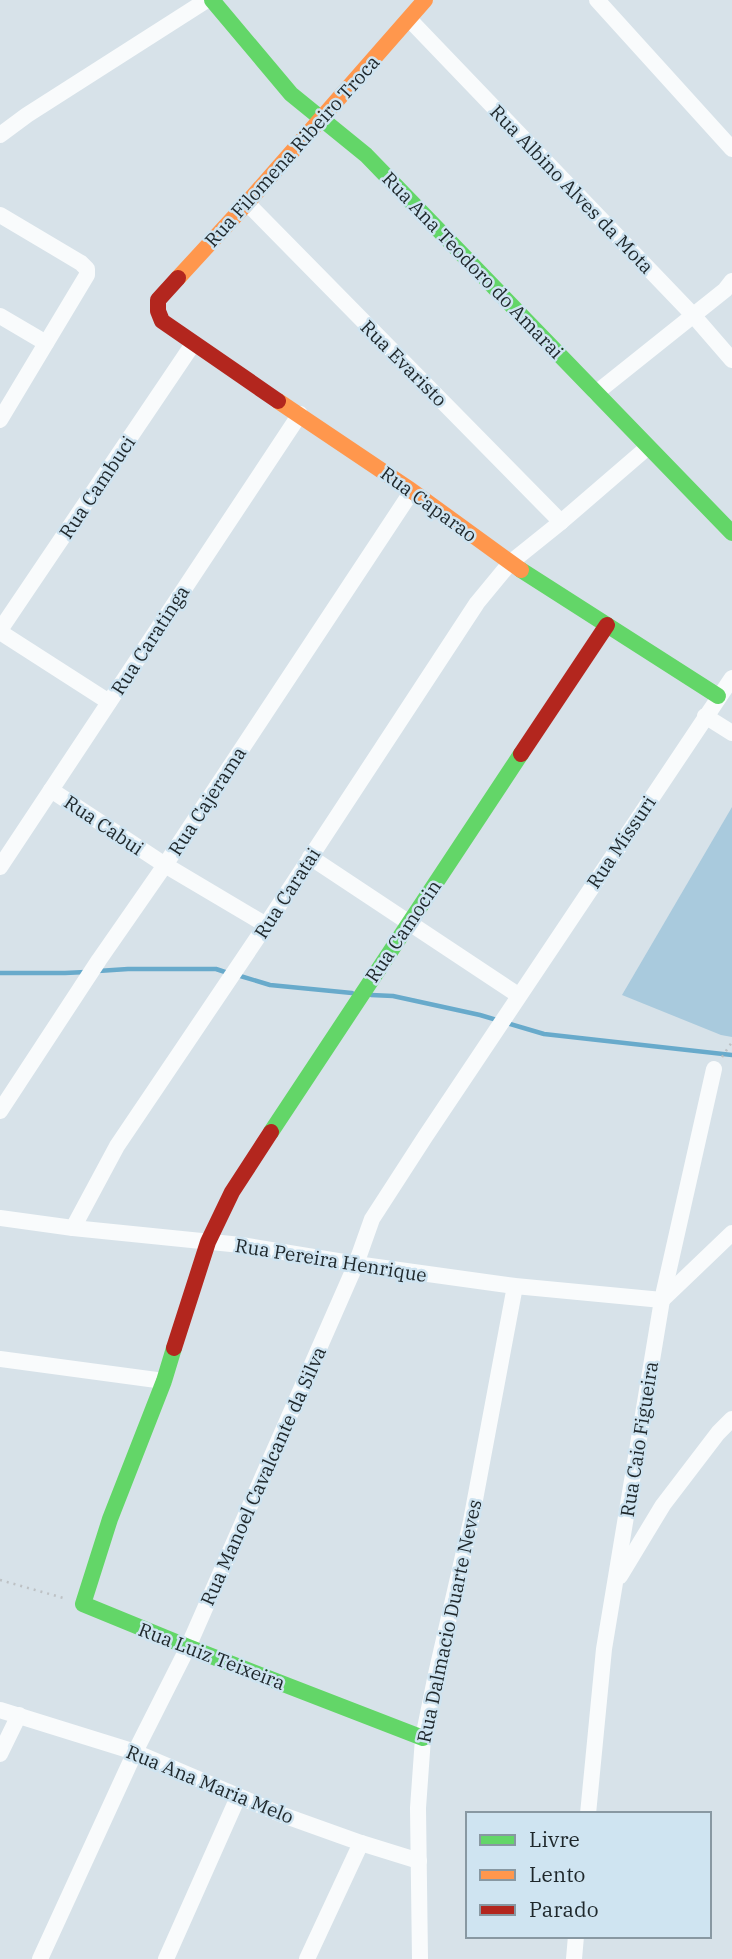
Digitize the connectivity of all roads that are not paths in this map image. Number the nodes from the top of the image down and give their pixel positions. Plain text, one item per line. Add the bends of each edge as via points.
1 (209, 0) edge
2 (425, 0) edge
3 (597, 0) edge
4 (409, 19) junction
5 (322, 118) junction
6 (0, 135) edge
7 (732, 149) edge
8 (247, 203) junction
9 (0, 215) edge
10 (730, 288) edge
11 (158, 300) joint
12 (693, 315) junction
13 (0, 316) edge
14 (46, 343) junction
15 (193, 344) junction
16 (732, 360) edge
17 (596, 393) junction
18 (300, 414) junction
19 (0, 420) edge
20 (648, 447) junction
21 (412, 491) junction
22 (561, 522) junction
23 (732, 533) edge
24 (510, 563) junction
25 (607, 625) junction
26 (0, 631) edge
27 (732, 678) edge
28 (718, 696) junction
29 (109, 702) junction
30 (705, 716) junction
31 (732, 733) edge
32 (51, 790) junction
33 (310, 857) junction
34 (164, 865) junction
35 (0, 867) edge
36 (410, 922) junction
37 (266, 926) junction
38 (514, 1001) junction
39 (714, 1069) dead end
40 (0, 1111) edge
41 (0, 1218) edge
42 (73, 1228) junction
43 (732, 1233) edge
44 (208, 1242) junction
45 (355, 1264) junction
46 (515, 1286) junction
47 (662, 1300) junction
48 (0, 1359) edge
49 (164, 1381) junction
50 (732, 1419) edge
51 (615, 1584) junction
52 (83, 1604) joint
53 (188, 1647) junction
54 (0, 1710) edge
55 (19, 1715) junction
56 (423, 1738) junction
57 (135, 1752) junction
58 (0, 1754) edge
59 (238, 1797) junction
60 (588, 1812) edge
61 (361, 1843) junction
62 (419, 1861) junction
63 (576, 1938) edge
64 (40, 1959) edge
65 (166, 1959) edge
66 (307, 1959) edge
67 (421, 1959) edge
68 (574, 1959) edge

1 - 5 street, Rua Ana Teodoro do Amarai via 291,94
1 - 6 street
2 - 4 street, Rua Filomena Ribeiro Troca
3 - 7 street
4 - 5 street, Rua Filomena Ribeiro Troca
4 - 12 street, Rua Albino Alves da Mota
5 - 8 street, Rua Filomena Ribeiro Troca
5 - 17 street, Rua Ana Teodoro do Amarai via 366,155
8 - 11 street, Rua Filomena Ribeiro Troca
8 - 22 street, Rua Evaristo
9 - 14 street via 87,269 85,282
10 - 12 street
11 - 15 street, Rua Caparao via 162,321
12 - 16 street, Rua Albino Alves da Mota
12 - 17 street
13 - 14 street
14 - 19 street
15 - 18 street, Rua Caparao
15 - 26 street, Rua Cambuci
17 - 20 street, Rua Ana Teodoro do Amarai
18 - 21 street, Rua Caparao
18 - 29 street, Rua Caratinga
20 - 22 street, Rua Caratai
20 - 23 street, Rua Ana Teodoro do Amarai
21 - 24 street, Rua Caparao
21 - 34 street, Rua Cajerama
22 - 24 street, Rua Caratai
24 - 25 street, Rua Caparao
24 - 33 street, Rua Caratai via 477,603
25 - 28 street, Rua Caparao
25 - 36 street, Rua Camocin
26 - 29 street
27 - 28 street, Rua Missuri
28 - 30 street, Rua Missuri
29 - 32 street, Rua Caratinga
30 - 31 street
30 - 38 street, Rua Missuri
32 - 34 street, Rua Cabui
32 - 35 street, Rua Caratinga
33 - 36 street
33 - 37 street, Rua Caratai
34 - 37 street, Rua Cabui
34 - 40 street, Rua Cajerama
36 - 38 street
36 - 44 street, Rua Camocin via 232,1192
37 - 42 street, Rua Caratai via 117,1146
38 - 45 street, Rua Manoel Cavalcante da Silva via 372,1219
39 - 47 street, Rua Caio Figueira
41 - 42 street, Rua Pereira Henrique
42 - 44 street, Rua Pereira Henrique
43 - 47 street
44 - 45 street, Rua Pereira Henrique
44 - 49 street, Rua Camocin
45 - 46 street, Rua Pereira Henrique
45 - 53 street, Rua Manoel Cavalcante da Silva
46 - 47 street, Rua Pereira Henrique
46 - 56 street, Rua Dalmacio Duarte Neves via 471,1521
47 - 51 street, Rua Caio Figueira
48 - 49 street
49 - 52 street, Rua Camocin
50 - 51 street via 663,1505
51 - 60 street, Rua Caio Figueira
52 - 53 street, Rua Luiz Teixeira
53 - 56 street, Rua Luiz Teixeira
53 - 57 street, Rua Manoel Cavalcante da Silva
54 - 55 street, Rua Ana Maria Melo
55 - 57 street, Rua Ana Maria Melo
55 - 58 street
56 - 62 street, Rua Dalmacio Duarte Neves
57 - 59 street, Rua Ana Maria Melo
57 - 64 street, Rua Manoel Cavalcante da Silva
59 - 61 street, Rua Ana Maria Melo
59 - 65 street
61 - 62 street, Rua Ana Maria Melo
61 - 66 street
62 - 67 street, Rua Dalmacio Duarte Neves
63 - 68 street

